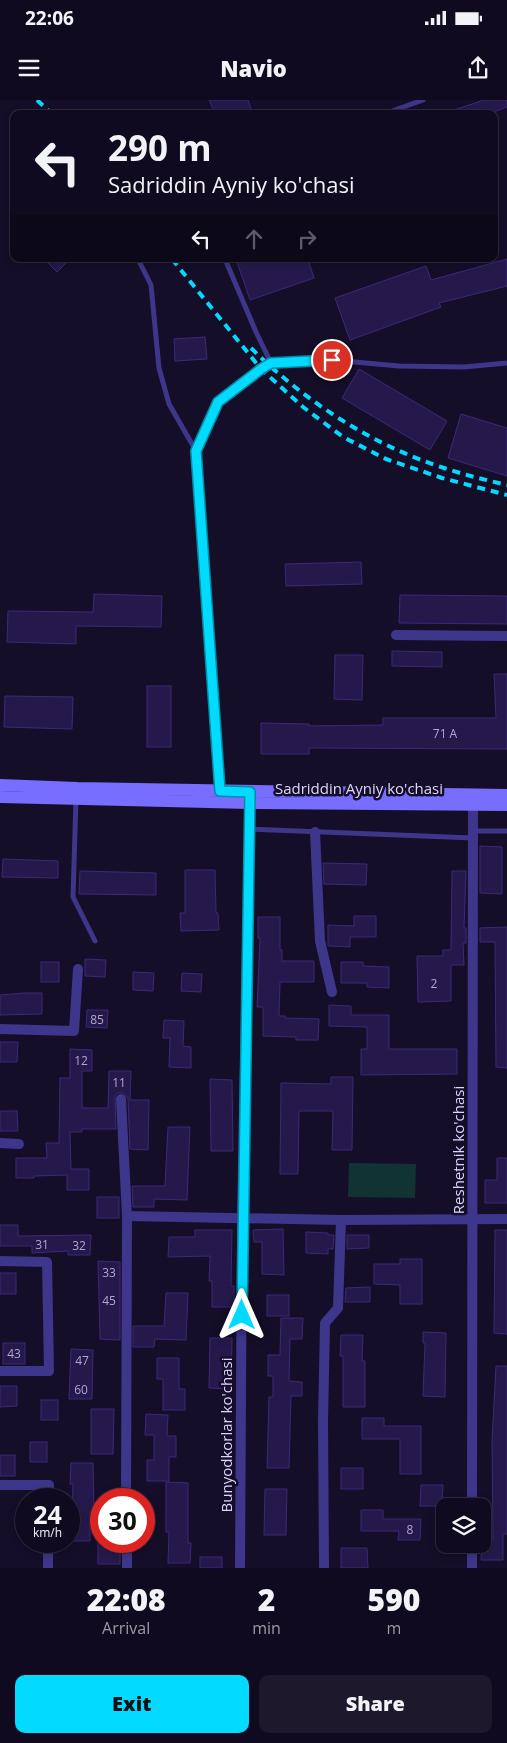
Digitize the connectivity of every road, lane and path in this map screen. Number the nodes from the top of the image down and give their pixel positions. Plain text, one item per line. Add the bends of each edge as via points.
1 (423, 100) edge
2 (395, 110) edge
3 (140, 262) edge
4 (226, 262) edge
5 (271, 363) junction
6 (507, 363) edge
7 (196, 451) junction
8 (396, 635) dead end
9 (507, 636) edge
10 (0, 785) edge
11 (76, 794) junction
12 (507, 795) edge
13 (0, 796) edge
14 (220, 797) junction
15 (250, 798) junction
16 (473, 799) junction
17 (507, 805) edge
18 (249, 829) junction
19 (315, 832) junction
20 (507, 832) edge
21 (473, 834) junction
22 (95, 941) dead end
23 (78, 969) dead end
24 (332, 992) dead end
25 (0, 1028) edge
26 (121, 1099) dead end
27 (0, 1143) edge
28 (19, 1144) dead end
29 (127, 1216) junction
30 (242, 1218) junction
31 (473, 1218) junction
32 (507, 1219) edge
33 (341, 1220) junction
34 (0, 1261) edge
35 (0, 1371) edge
36 (0, 1485) edge
37 (49, 1488) edge
38 (126, 1488) edge
39 (472, 1498) edge
40 (48, 1553) edge
41 (127, 1553) edge
42 (472, 1553) edge
43 (48, 1568) edge
44 (127, 1568) edge
45 (240, 1568) edge
46 (324, 1568) edge
47 (472, 1568) edge

1 - 2 lane
3 - 7 lane via 151,285 159,368 169,404
4 - 5 lane
5 - 6 lane via 332,360 464,367
5 - 7 lane via 218,402
7 - 14 lane
8 - 9 street
10 - 11 main road, Sadriddin Ayniy ko'chasi
11 - 13 main road, Sadriddin Ayniy ko'chasi
11 - 14 main road, Sadriddin Ayniy ko'chasi
11 - 22 lane via 73,896
12 - 16 main road, Sadriddin Ayniy ko'chasi
14 - 15 main road, Sadriddin Ayniy ko'chasi
15 - 16 main road, Sadriddin Ayniy ko'chasi
15 - 18 street, Bunyodkorlar ko'chasi
16 - 17 main road, Sadriddin Ayniy ko'chasi
16 - 21 street, Reshetnik ko'chasi
18 - 19 lane
18 - 30 street, Bunyodkorlar ko'chasi
19 - 21 lane
19 - 24 street via 320,941
20 - 21 lane
21 - 31 street, Reshetnik ko'chasi
23 - 25 street via 74,1031
26 - 29 street
27 - 28 street
29 - 30 street
29 - 38 street
30 - 33 street
30 - 45 street, Bunyodkorlar ko'chasi
31 - 32 street
31 - 33 street
31 - 39 street, Reshetnik ko'chasi
33 - 46 street via 338,1308 325,1323
34 - 35 street via 47,1262 49,1371
36 - 37 street via 49,1485
40 - 43 street
41 - 44 street
42 - 47 street

